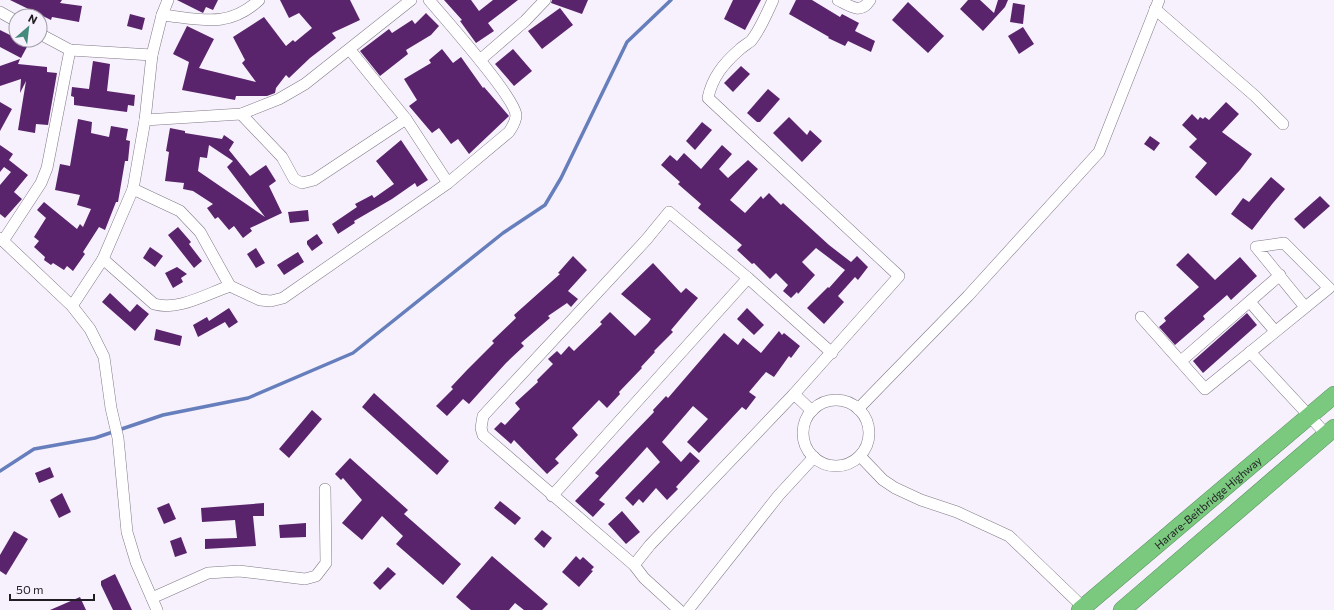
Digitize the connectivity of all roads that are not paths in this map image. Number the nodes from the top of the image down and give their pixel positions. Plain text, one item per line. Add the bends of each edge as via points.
1 (168, 0) edge
2 (259, 0) edge
3 (411, 0) edge
4 (429, 0) edge
5 (545, 0) edge
6 (773, 0) edge
7 (838, 0) edge
8 (870, 0) edge
9 (1157, 4) edge
10 (162, 15) junction
11 (48, 38) edge
12 (70, 50) junction
13 (350, 50) junction
14 (152, 55) junction
15 (480, 60) junction
16 (241, 114) junction
17 (406, 119) junction
18 (145, 120) junction
19 (1283, 124) dead end
20 (448, 183) junction
21 (134, 188) junction
22 (2, 239) edge
23 (103, 259) junction
24 (1280, 275) junction
25 (748, 278) junction
26 (230, 286) junction
27 (1250, 302) junction
28 (72, 306) junction
29 (1305, 307) junction
30 (1141, 317) dead end
31 (1275, 331) junction
32 (832, 352) junction
33 (1250, 352) junction
34 (1181, 361) junction
35 (794, 394) junction
36 (1334, 395) edge
37 (858, 409) junction
38 (812, 411) junction
39 (1310, 415) junction
40 (1330, 431) edge
41 (860, 456) junction
42 (814, 457) junction
43 (325, 489) dead end
44 (552, 496) junction
45 (634, 565) junction
46 (152, 598) junction
47 (1084, 609) edge
48 (157, 610) edge
49 (679, 610) edge
50 (688, 610) edge
51 (1122, 610) edge

1 - 10 street
2 - 10 street via 248,11 216,21
3 - 13 street
4 - 15 street
5 - 15 street
6 - 32 street via 751,40 718,72 711,84 708,98 899,276
7 - 8 street via 858,9 863,8
9 - 19 street
9 - 37 street via 1099,152 968,296
10 - 14 street
11 - 12 street
12 - 14 street
12 - 22 street via 47,168 41,183
13 - 16 street via 305,84 279,99
13 - 17 street
14 - 18 street
15 - 20 street via 513,106 516,116 514,124 509,132
16 - 17 street via 282,157 294,179 302,183 314,180
16 - 18 street
17 - 20 street
18 - 21 street
20 - 26 street via 283,298 260,300
21 - 23 street
21 - 26 street via 180,212 200,232
22 - 28 street
23 - 26 street via 154,304 163,307 174,307
23 - 28 street
24 - 27 street
24 - 29 street
24 - 29 street via 1256,247 1284,243 1329,288
25 - 32 street
25 - 44 street
25 - 44 street via 669,212 483,416 483,435
27 - 31 street
27 - 34 street
28 - 46 street via 90,329 104,356 118,438 127,532 136,562
29 - 31 street
30 - 34 street
31 - 33 street
32 - 35 street
33 - 34 street via 1205,389
33 - 39 street
35 - 38 street
35 - 45 street
36 - 39 highway, Harare-Beitbridge Highway
37 - 38 street via 838,401 824,403
37 - 41 street via 869,429 868,443
38 - 42 street via 807,417 803,431 805,445
39 - 40 street
39 - 47 highway, Harare-Beitbridge Highway
40 - 51 highway
41 - 42 street via 855,461 841,466 826,465
41 - 47 street via 883,480 895,488 1009,536
42 - 50 street via 779,495
43 - 46 street via 326,563 316,576 305,579 239,571 208,573
44 - 45 street
45 - 49 street via 644,578
46 - 48 street

